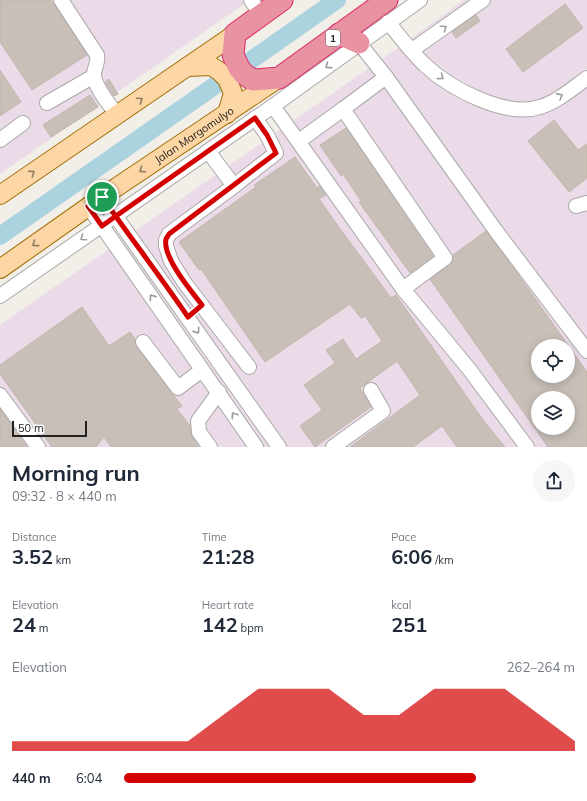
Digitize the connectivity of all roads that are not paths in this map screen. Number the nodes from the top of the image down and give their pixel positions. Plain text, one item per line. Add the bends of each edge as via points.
1 (61, 0) edge
2 (282, 0) edge
3 (388, 0) edge
4 (420, 0) edge
5 (483, 0) edge
6 (256, 8) edge
7 (388, 22) junction
8 (235, 34) junction
9 (339, 34) junction
10 (359, 43) junction
11 (412, 50) junction
12 (187, 67) junction
13 (94, 76) junction
14 (386, 77) junction
15 (279, 78) junction
16 (587, 78) edge
17 (48, 103) dead end
18 (273, 106) junction
19 (343, 109) junction
20 (227, 114) junction
21 (118, 115) junction
22 (255, 118) junction
23 (23, 123) dead end
24 (0, 140) edge
25 (298, 141) junction
26 (208, 151) junction
27 (234, 186) junction
28 (2, 189) edge
29 (95, 201) junction
30 (116, 216) junction
31 (102, 226) junction
32 (0, 269) edge
33 (403, 289) junction
34 (0, 296) edge
35 (202, 305) junction
36 (188, 317) junction
37 (143, 342) dead end
38 (587, 351) edge
39 (249, 367) dead end
40 (202, 370) junction
41 (370, 390) dead end
42 (219, 392) junction
43 (0, 395) edge
44 (38, 447) edge
45 (210, 447) edge
46 (256, 447) edge
47 (279, 447) edge
48 (333, 447) edge
49 (527, 447) edge

1 - 13 lane via 97,55
2 - 6 highway
3 - 9 highway, Jalan Margomulyo / 1
4 - 7 lane
11 -> 5 lane
6 - 8 highway
7 - 10 lane
7 - 11 lane
8 - 12 main road
8 - 15 highway via 234,55 244,74 254,80
9 - 10 highway
9 - 15 highway, Jalan Margomulyo / 1
10 - 14 lane
10 -> 18 lane
11 -> 16 lane via 427,66 453,86 480,100 517,110 540,107 564,95
12 - 20 main road via 211,66 227,79 233,93
21 -> 12 main road
13 - 17 lane
13 - 21 lane via 105,99
14 - 19 lane
14 - 38 lane via 496,231
15 - 20 main road, Jalan Margomulyo
18 - 22 lane
18 - 25 lane
19 - 25 lane
19 - 33 lane via 445,258
20 -> 29 main road, Jalan Margomulyo
28 -> 21 main road
22 - 26 lane
22 - 27 lane via 276,153
23 - 24 lane
25 - 33 lane
26 - 27 lane
26 - 30 lane
27 - 35 lane via 169,234 166,240 171,261
29 - 30 lane
29 - 31 lane
29 -> 32 main road, Jalan Margomulyo
30 - 31 lane
30 - 36 lane
31 -> 34 lane
40 -> 31 lane
33 - 49 lane via 469,369
35 - 36 lane
35 - 39 lane
36 -> 47 lane
37 - 40 lane via 178,388
40 - 42 lane
41 - 48 lane via 384,411
42 - 45 lane via 198,421 199,432
46 -> 42 lane
43 - 44 lane

